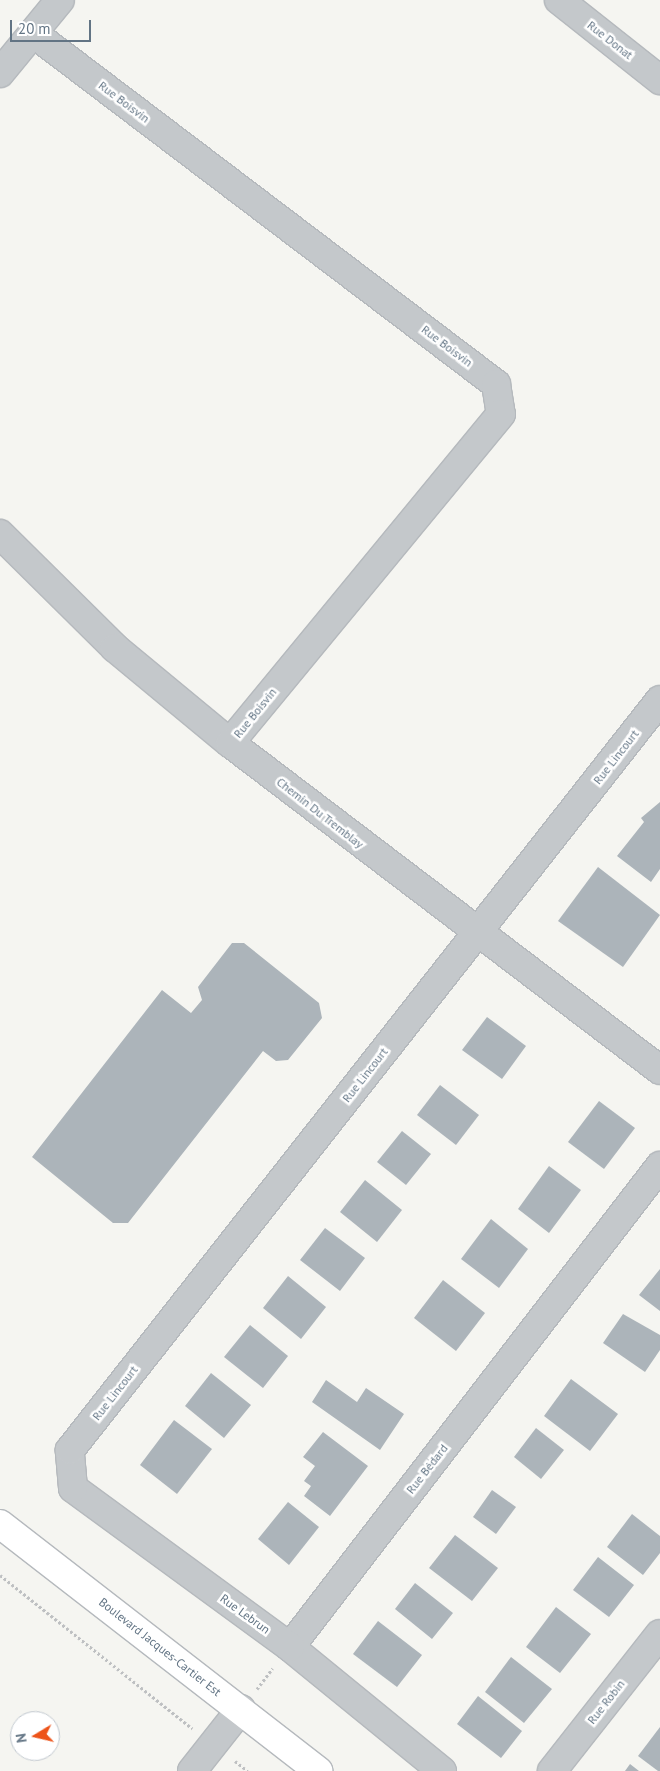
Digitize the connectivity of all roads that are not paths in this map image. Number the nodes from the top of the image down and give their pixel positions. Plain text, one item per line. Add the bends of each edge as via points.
1 (60, 0) edge
2 (559, 0) edge
3 (33, 33) junction
4 (0, 73) edge
5 (660, 80) edge
6 (0, 534) edge
7 (660, 700) edge
8 (230, 743) junction
9 (476, 934) junction
10 (660, 1070) edge
11 (660, 1166) edge
12 (70, 1450) joint
13 (3, 1532) edge
14 (660, 1634) edge
15 (290, 1647) junction
16 (241, 1709) junction
17 (192, 1771) edge
18 (318, 1771) edge
19 (442, 1771) edge
20 (552, 1771) edge

1 - 3 street
2 - 5 street, Rue Donat
3 - 4 street
3 - 8 street, Rue Boisvin via 496,384 501,414
6 - 8 street, Chemin Du Tremblay via 115,648
7 - 9 street, Rue Lincourt
8 - 9 street, Chemin Du Tremblay
9 - 10 street, Chemin Du Tremblay
9 - 12 street, Rue Lincourt
11 - 15 street, Rue Bédard
12 - 15 street, Rue Lebrun via 73,1488
13 - 16 main road, Boulevard Jacques-Cartier Est
14 - 20 street, Rue Robin
15 - 19 street, Rue Lebrun
16 - 17 street
16 - 18 main road, Boulevard Jacques-Cartier Est

